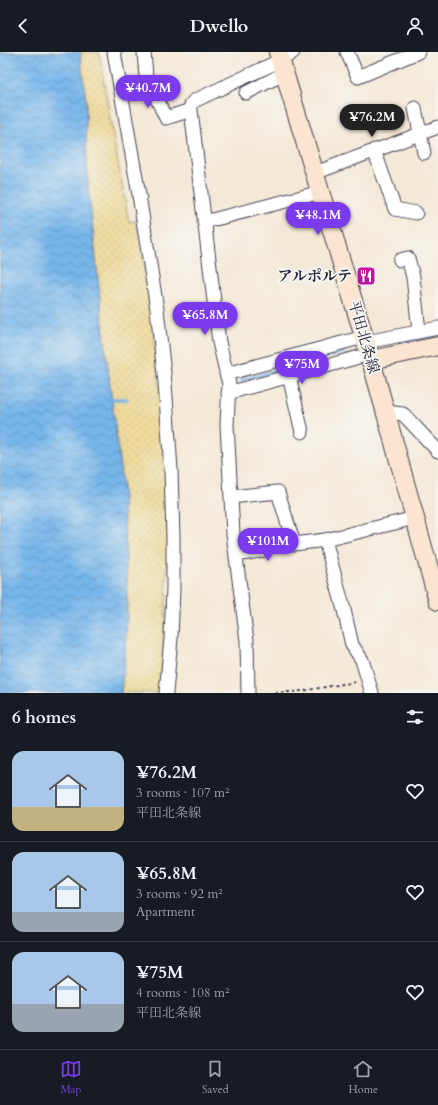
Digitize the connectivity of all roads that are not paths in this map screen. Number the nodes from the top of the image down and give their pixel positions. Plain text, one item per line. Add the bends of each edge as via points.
1 (114, 52) edge
2 (144, 52) edge
3 (347, 52) edge
4 (418, 52) edge
5 (284, 59) edge
6 (246, 93) dead end
7 (415, 108) dead end
8 (191, 110) junction
9 (438, 127) edge
10 (420, 133) junction
11 (374, 150) junction
12 (424, 153) dead end
13 (315, 173) junction
14 (321, 192) junction
15 (416, 213) dead end
16 (204, 222) junction
17 (400, 260) dead end
18 (438, 328) edge
19 (419, 331) junction
20 (438, 346) edge
21 (368, 348) junction
22 (226, 374) junction
23 (289, 376) junction
24 (228, 393) junction
25 (386, 412) junction
26 (302, 432) dead end
27 (438, 451) edge
28 (231, 497) junction
29 (415, 518) junction
30 (292, 539) junction
31 (325, 540) junction
32 (236, 555) junction
33 (438, 598) edge
34 (166, 693) edge
35 (248, 693) edge
36 (372, 693) edge

1 - 34 street via 157,309 165,383 173,537 171,638
2 - 8 street via 146,76 166,118
3 - 4 street via 358,77
5 - 6 street
5 - 8 street via 194,101
5 - 13 main road, 平田北条線
7 - 10 street
8 - 16 street
9 - 10 street
10 - 11 street
10 - 12 street
11 - 13 street
11 - 15 street via 395,209
13 - 14 main road, 平田北条線
14 - 16 street
14 - 21 main road, 平田北条線
16 - 22 street via 218,342
17 - 19 street via 408,258 413,277
18 - 19 street
19 - 21 street
20 - 21 main road
21 - 22 street
21 - 23 street
21 - 25 main road, 平田北条線
22 - 24 street
23 - 24 street
23 - 26 street
24 - 28 street
25 - 27 street via 403,414
25 - 29 main road, 平田北条線
28 - 30 street via 278,492
28 - 32 street
29 - 31 street
29 - 33 main road, 平田北条線
30 - 31 street via 294,544
30 - 32 street via 266,546 264,550
31 - 36 street via 352,645 362,660
32 - 35 street via 247,641

